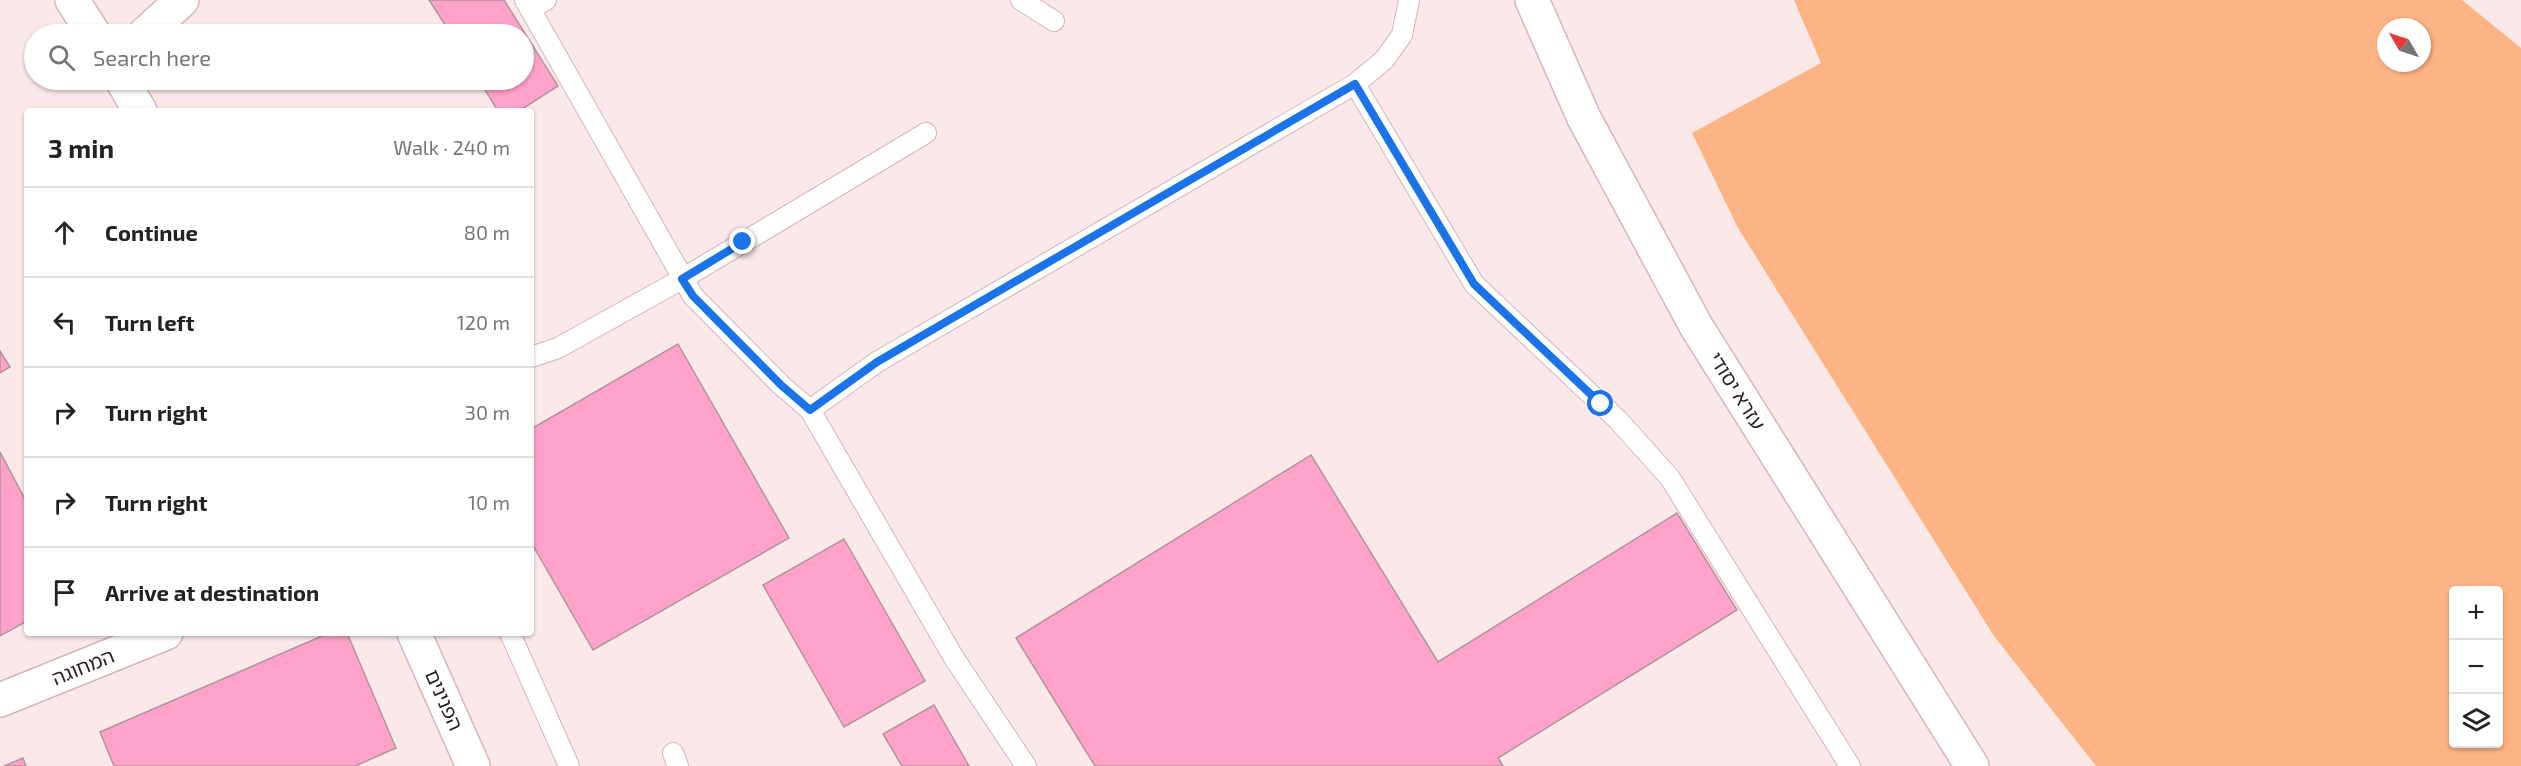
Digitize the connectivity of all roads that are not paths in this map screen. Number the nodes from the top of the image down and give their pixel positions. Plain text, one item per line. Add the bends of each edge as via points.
1 (72, 0) edge
2 (182, 0) edge
3 (1021, 0) edge
4 (1409, 0) edge
5 (1532, 0) edge
6 (533, 3) edge
7 (1054, 21) dead end
8 (88, 24) edge
9 (156, 24) edge
10 (1355, 84) junction
11 (128, 90) edge
12 (138, 108) edge
13 (926, 133) dead end
14 (682, 279) junction
15 (534, 356) edge
16 (810, 410) junction
17 (159, 636) edge
18 (415, 636) edge
19 (511, 636) edge
20 (0, 700) edge
21 (473, 766) edge
22 (569, 766) edge
23 (1026, 766) edge
24 (1850, 766) edge
25 (1972, 766) edge

1 - 8 street
2 - 9 street
3 - 7 lane
4 - 10 lane via 1402,35 1384,60
5 - 25 street, עזרא יסודי via 1584,118 1696,326
6 - 14 lane
10 - 16 lane via 877,362
10 - 24 lane via 1474,284 1618,420 1670,478
11 - 12 street
13 - 14 lane
14 - 15 lane via 558,348
14 - 16 lane via 693,296
16 - 23 lane via 954,658
17 - 20 street, המחוגה
18 - 21 street, הפנינים
19 - 22 lane

